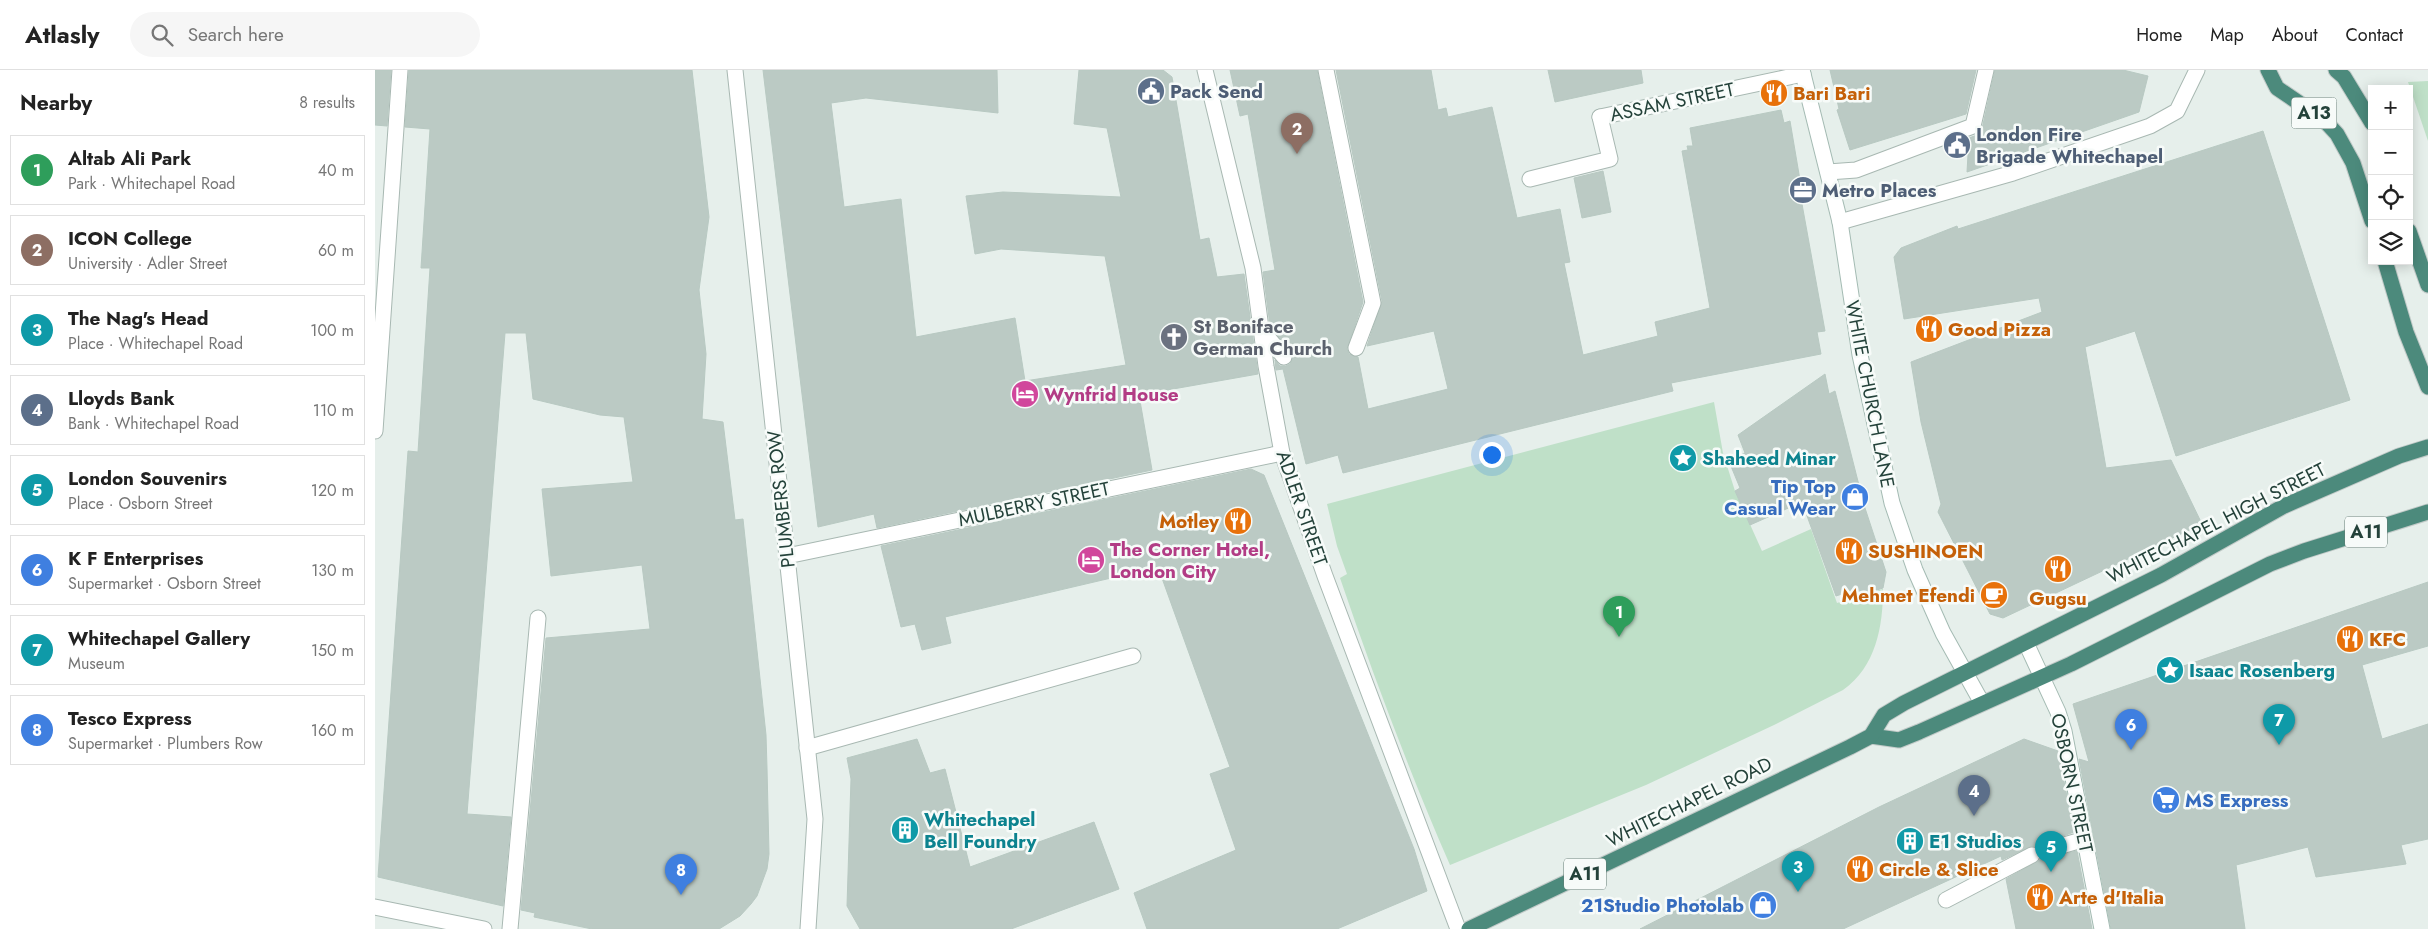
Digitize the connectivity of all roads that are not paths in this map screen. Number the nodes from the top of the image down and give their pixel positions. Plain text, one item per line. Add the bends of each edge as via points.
1 (400, 70) edge
2 (735, 70) edge
3 (1205, 70) edge
4 (1326, 70) edge
5 (1987, 70) edge
6 (2197, 70) edge
7 (2268, 70) edge
8 (2336, 70) edge
9 (1803, 72) edge
10 (2368, 116) edge
11 (1829, 172) junction
12 (1530, 179) dead end
13 (2372, 220) edge
14 (1840, 222) junction
15 (2413, 242) edge
16 (2386, 265) edge
17 (2428, 285) edge
18 (1261, 329) junction
19 (1356, 348) dead end
20 (1284, 357) dead end
21 (377, 361) edge
22 (2428, 387) edge
23 (375, 431) edge
24 (2428, 447) edge
25 (1282, 453) junction
26 (2428, 512) edge
27 (787, 556) junction
28 (538, 618) dead end
29 (2025, 643) junction
30 (1133, 656) dead end
31 (1966, 672) junction
32 (2042, 676) junction
33 (1982, 703) junction
34 (1871, 736) junction
35 (807, 748) junction
36 (2085, 839) junction
37 (2061, 846) dead end
38 (2032, 855) dead end
39 (1946, 900) dead end
40 (375, 906) edge
41 (484, 929) edge
42 (510, 929) edge
43 (808, 929) edge
44 (1458, 929) edge
45 (1469, 929) edge
46 (2102, 929) edge

1 - 21 street
2 - 27 street, PLUMBERS ROW
3 - 18 street, ADLER STREET via 1253,268
4 - 19 street via 1373,303
5 - 11 street via 1973,126 1855,170
6 - 14 street via 2177,111 2149,126 2013,174
7 - 13 highway, A13 via 2277,88 2324,120 2337,134 2353,163
8 - 10 highway, A13 via 2345,77
9 - 11 street, WHITE CHURCH LANE
9 - 12 street, ASSAM STREET via 1600,117 1610,159
11 - 14 street, WHITE CHURCH LANE
14 - 31 street, WHITE CHURCH LANE via 1860,355 1892,503 1915,570 1943,633
15 - 17 highway
16 - 22 highway via 2406,332
18 - 20 street
18 - 25 street, ADLER STREET
21 - 23 street
24 - 29 highway, WHITECHAPEL HIGH STREET via 2399,456 2284,506 2161,575
25 - 27 street, MULBERRY STREET
25 - 44 street, ADLER STREET
26 - 32 highway, A11 via 2270,564
27 - 35 street, PLUMBERS ROW
28 - 42 street
29 - 31 highway
29 - 32 street, OSBORN STREET
30 - 35 street
31 - 33 street, WHITE CHURCH LANE
31 - 34 highway via 1884,715
32 - 33 highway, A11
32 - 36 street, OSBORN STREET via 2064,731
33 - 34 highway, A11 via 1899,740
34 - 45 highway, WHITECHAPEL ROAD / A11
35 - 43 street, PLUMBERS ROW via 815,819
36 - 37 street
36 - 46 street, OSBORN STREET
38 - 39 street
40 - 41 street

